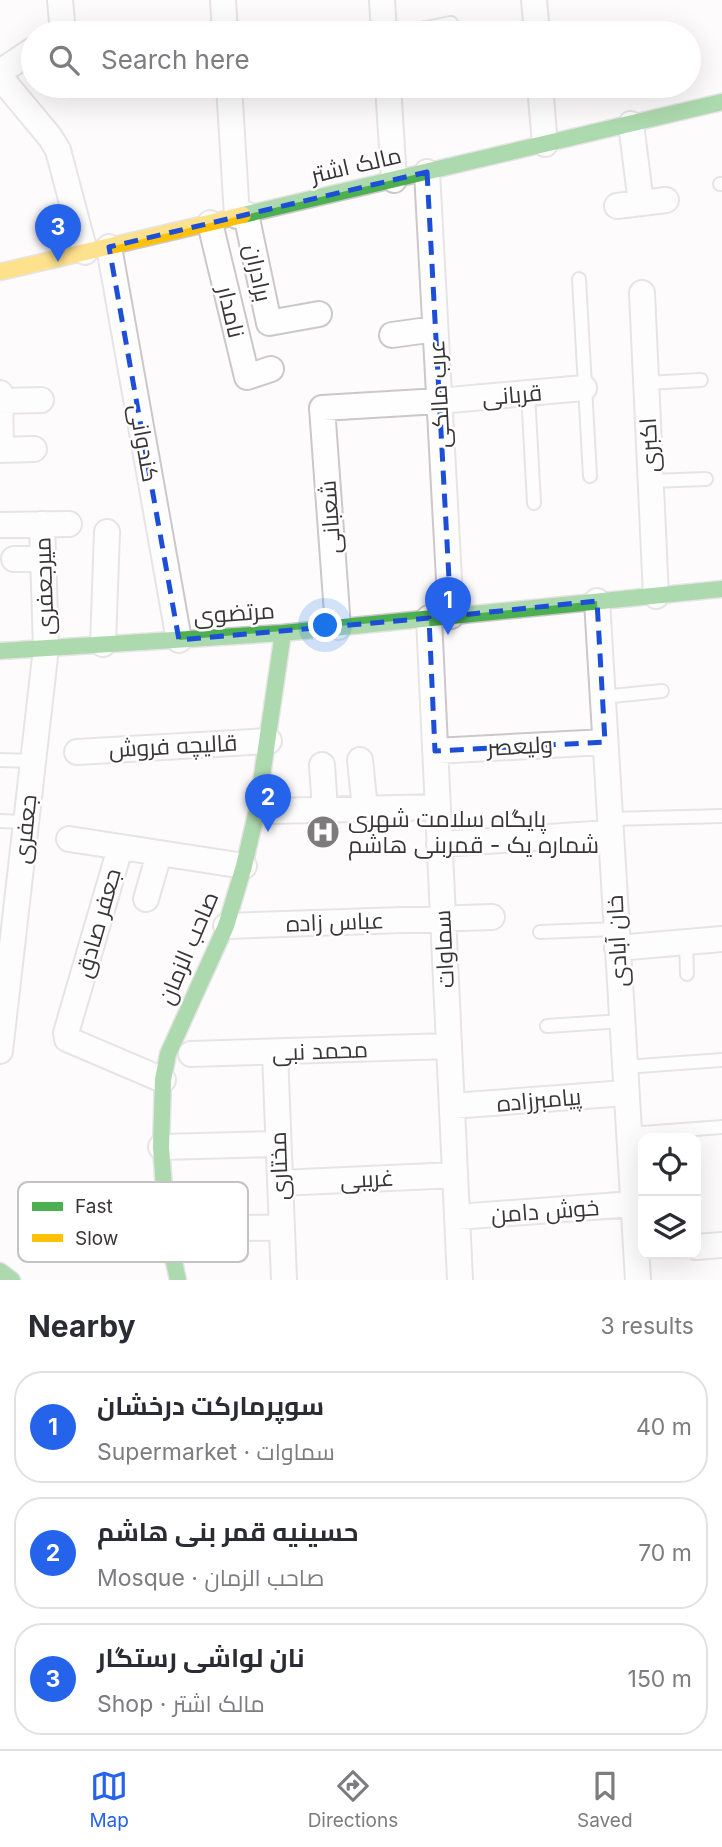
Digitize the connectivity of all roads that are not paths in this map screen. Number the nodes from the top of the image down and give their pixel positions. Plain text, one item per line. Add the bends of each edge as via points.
1 (60, 0) edge
2 (223, 0) edge
3 (382, 0) edge
4 (534, 0) edge
5 (61, 21) edge
6 (224, 21) edge
7 (383, 21) edge
8 (536, 21) edge
9 (21, 60) edge
10 (0, 75) edge
11 (230, 98) edge
12 (389, 98) edge
13 (542, 98) edge
14 (722, 102) edge
15 (631, 124) junction
16 (545, 144) junction
17 (427, 172) junction
18 (394, 180) junction
19 (666, 200) dead end
20 (241, 215) junction
21 (210, 223) junction
22 (97, 249) junction
23 (0, 272) edge
24 (579, 279) dead end
25 (642, 293) dead end
26 (319, 314) dead end
27 (435, 329) junction
28 (393, 335) dead end
29 (271, 369) dead end
30 (701, 380) dead end
31 (646, 383) junction
32 (584, 388) junction
33 (0, 393) edge
34 (528, 393) junction
35 (41, 400) dead end
36 (0, 401) edge
37 (439, 401) junction
38 (321, 408) joint
39 (34, 449) dead end
40 (0, 450) edge
41 (590, 476) dead end
42 (706, 479) dead end
43 (650, 481) junction
44 (534, 503) dead end
45 (42, 524) junction
46 (69, 524) dead end
47 (0, 525) edge
48 (107, 532) dead end
49 (14, 559) dead end
50 (43, 559) junction
51 (722, 589) edge
52 (656, 596) junction
53 (597, 601) junction
54 (440, 617) junction
55 (338, 627) junction
56 (282, 633) junction
57 (179, 640) junction
58 (103, 644) junction
59 (46, 648) junction
60 (0, 651) edge
61 (662, 691) dead end
62 (602, 697) junction
63 (268, 741) junction
64 (605, 742) junction
65 (435, 751) junction
66 (77, 752) dead end
67 (0, 760) edge
68 (360, 760) dead end
69 (32, 761) junction
70 (322, 765) dead end
71 (438, 807) junction
72 (365, 809) junction
73 (326, 810) junction
74 (272, 811) dead end
75 (722, 816) edge
76 (0, 821) edge
77 (25, 822) junction
78 (610, 826) junction
79 (69, 839) dead end
80 (439, 844) junction
81 (120, 848) junction
82 (159, 854) junction
83 (244, 866) junction
84 (146, 899) dead end
85 (492, 917) dead end
86 (443, 919) junction
87 (7, 920) edge
88 (226, 926) junction
89 (540, 932) dead end
90 (617, 938) junction
91 (722, 939) edge
92 (686, 942) junction
93 (687, 974) dead end
94 (622, 1021) junction
95 (547, 1026) dead end
96 (449, 1046) junction
97 (0, 1051) edge
98 (275, 1053) junction
99 (191, 1055) dead end
100 (722, 1060) edge
101 (625, 1066) junction
102 (163, 1080) junction
103 (626, 1093) junction
104 (452, 1106) junction
105 (722, 1128) edge
106 (629, 1134) junction
107 (278, 1144) junction
108 (161, 1147) junction
109 (455, 1175) junction
110 (164, 1182) edge
111 (280, 1183) junction
112 (633, 1204) junction
113 (457, 1217) junction
114 (282, 1227) junction
115 (248, 1228) edge
116 (638, 1238) edge
117 (722, 1245) edge
118 (701, 1247) edge
119 (640, 1259) edge
120 (174, 1262) edge
121 (0, 1271) edge
122 (12, 1280) edge
123 (178, 1280) edge
124 (284, 1280) edge
125 (460, 1280) edge
126 (638, 1280) edge

1 - 5 street
2 - 6 street
3 - 7 street
4 - 8 street
9 - 10 street
10 - 22 street, کندوانی via 58,150
11 - 20 street
12 - 18 street
13 - 16 street
14 - 15 street, مالک اشتر
15 - 16 street, مالک اشتر
15 - 19 street via 629,204
16 - 17 street, مالک اشتر
17 - 18 street, مالک اشتر
17 - 27 street, عرب مالکی
18 - 20 street, مالک اشتر
20 - 21 street, مالک اشتر
20 - 26 street, برادران via 269,323
21 - 22 street, مالک اشتر
21 - 29 street, نامدار via 247,377
22 - 23 street, مالک اشتر
22 - 57 street, کندوانی
24 - 32 lane
25 - 31 street, اکبری
27 - 28 street
27 - 37 street, عرب مالکی
30 - 31 lane
31 - 43 street, اکبری
32 - 34 street, قربانی
32 - 41 lane
33 - 36 street
34 - 37 street, قربانی
34 - 44 lane
35 - 36 street
36 - 40 street
37 - 38 street, قربانی
37 - 54 street, عرب مالکی
38 - 55 street, شعبانی
39 - 40 street
42 - 43 lane
43 - 52 street, اکبری
45 - 46 street
45 - 47 street
45 - 50 street, میرجعفری
48 - 58 street
49 - 50 street
50 - 59 street, میرجعفری
51 - 52 street, مرتضوی
52 - 53 street, مرتضوی
53 - 54 street, مرتضوی
53 - 62 street, خان آبادی
54 - 55 street, مرتضوی
54 - 65 street, سماوات
55 - 56 street, مرتضوی
56 - 57 street, مرتضوی
56 - 63 street, صاحب الزمان
57 - 58 street, مرتضوی
58 - 59 street, مرتضوی
59 - 60 street, مرتضوی
59 - 69 street, جعفری
61 - 62 lane
62 - 64 street, خان آبادی
63 - 66 street, قالیچه فروش
63 - 83 street, صاحب الزمان
64 - 65 street, ولیعصر
64 - 78 street, خان آبادی
65 - 71 street, سماوات
67 - 69 lane
68 - 72 street
69 - 77 street, جعفری
70 - 73 street
71 - 72 street
71 - 80 street, سماوات
72 - 73 street
73 - 74 street
75 - 78 lane
76 - 77 lane
77 - 87 street, جعفری
78 - 80 street
78 - 90 street, خان آبادی
79 - 81 street
80 - 86 street, سماوات
81 - 82 street, جعفر صادق
81 - 102 street, جعفر صادق via 67,1039
82 - 83 street, جعفر صادق
82 - 84 street
83 - 88 street, صاحب الزمان
85 - 86 street, عباس زاده
86 - 88 street, عباس زاده
86 - 96 street, سماوات
87 - 97 street, جعفری
88 - 102 street, صاحب الزمان via 177,1031
89 - 90 lane
90 - 92 street
90 - 94 street, خان آبادی
91 - 92 street
92 - 93 lane
94 - 95 lane
94 - 101 street, خان آبادی
96 - 98 street, محمد نبی
96 - 104 street, سماوات
98 - 99 street, محمد نبی
98 - 107 street, مختاری
100 - 101 lane
101 - 103 street, خان آبادی
102 - 108 street, صاحب الزمان
103 - 104 street, پیامبرزاده
103 - 106 street, خان آبادی
104 - 109 street, سماوات
105 - 106 lane
106 - 112 street, خان آبادی
107 - 108 street
107 - 111 street, مختاری
108 - 110 street, صاحب الزمان
109 - 111 street, غریبی
109 - 113 street, سماوات
111 - 114 street, مختاری
112 - 113 street, خوش دامن
112 - 116 street, خان آبادی
113 - 125 street, سماوات
114 - 115 street
114 - 124 street, مختاری
117 - 118 street
119 - 126 street, خان آبادی
120 - 123 street, صاحب الزمان
121 - 122 street

